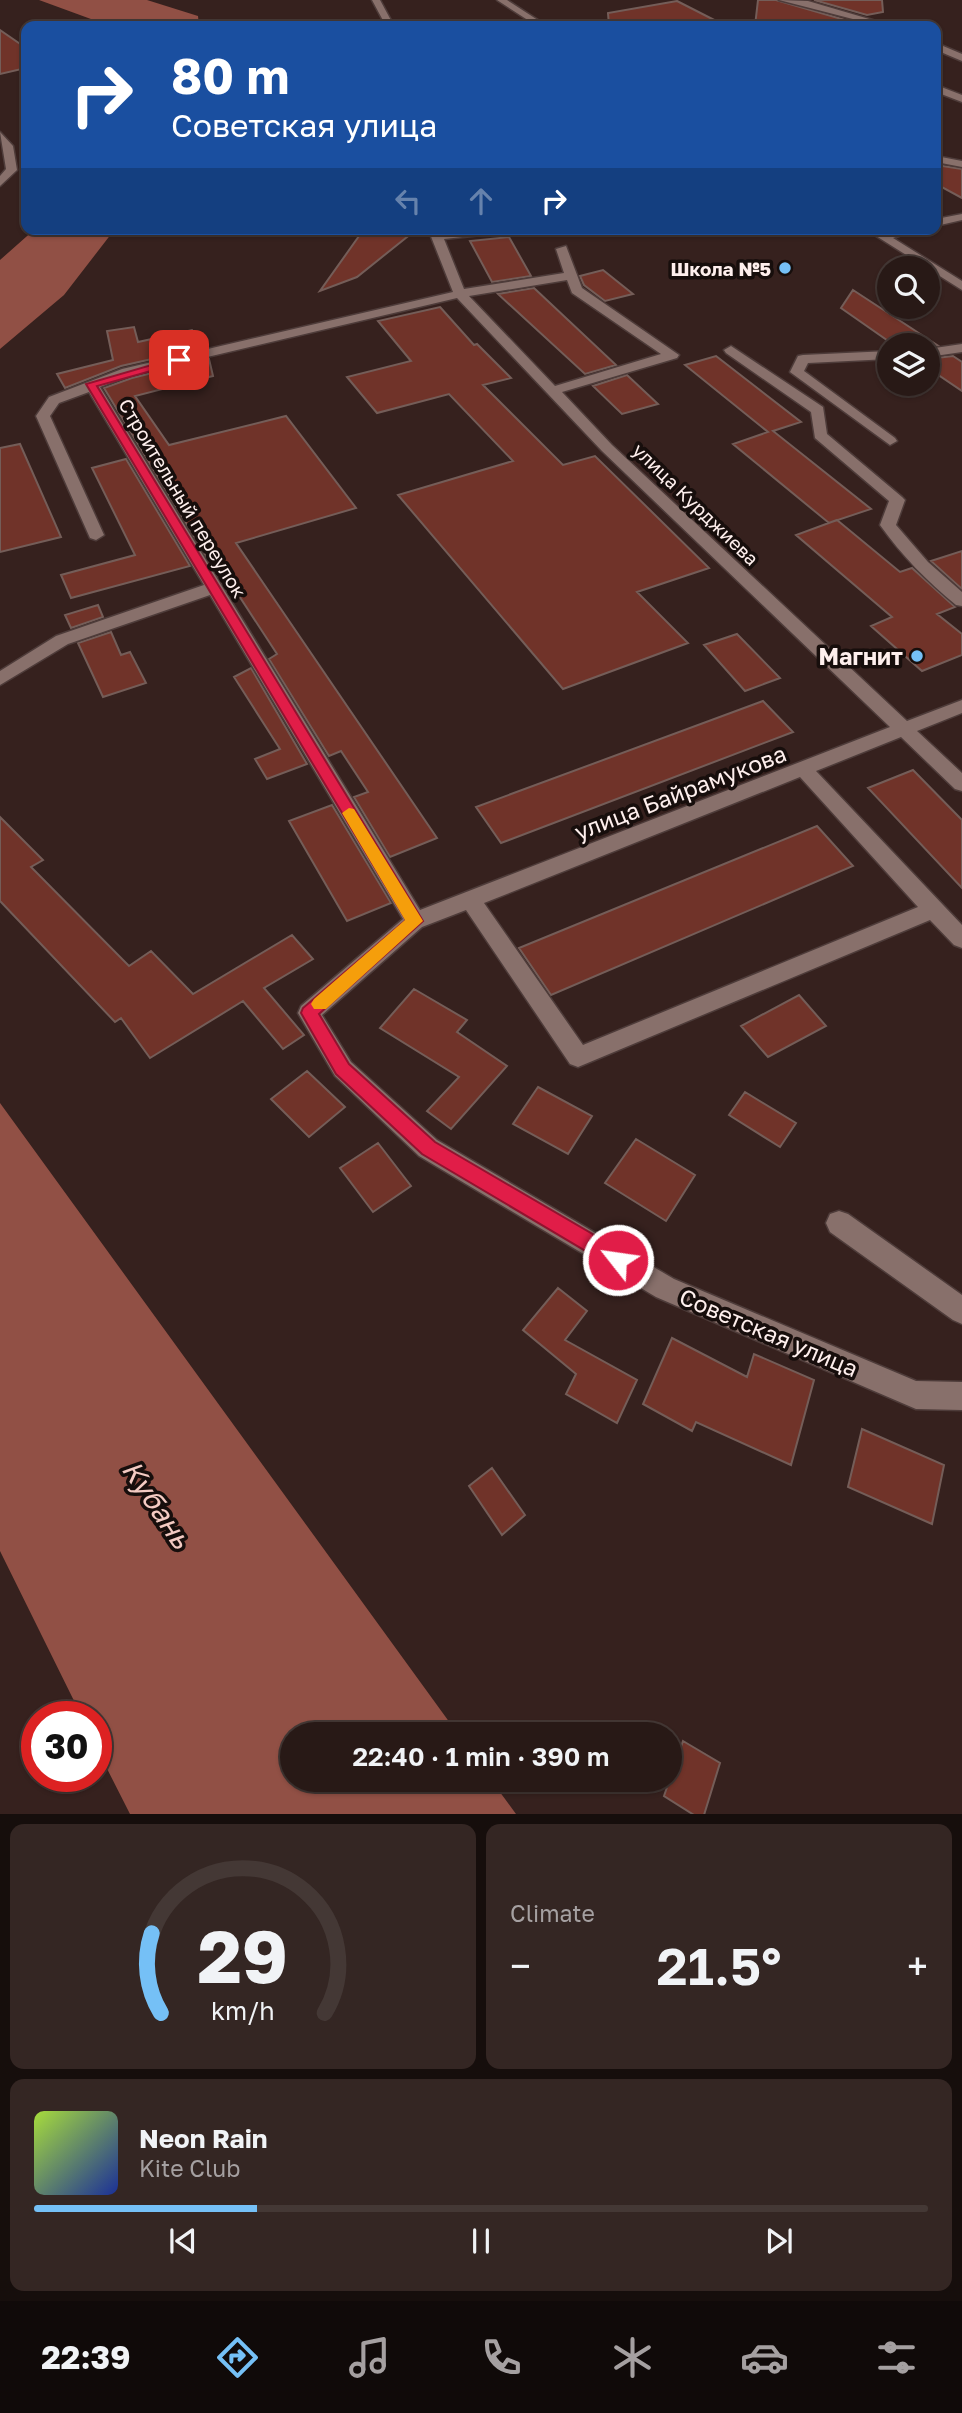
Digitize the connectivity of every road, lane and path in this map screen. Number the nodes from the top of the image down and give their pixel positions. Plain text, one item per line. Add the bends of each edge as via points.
1 (376, 0) edge
2 (501, 0) edge
3 (783, 0) edge
4 (867, 19) junction
5 (387, 21) edge
6 (535, 21) edge
7 (857, 21) edge
8 (873, 21) edge
9 (941, 48) edge
10 (962, 58) edge
11 (941, 90) edge
12 (962, 99) edge
13 (0, 135) edge
14 (941, 160) edge
15 (962, 164) edge
16 (0, 183) edge
17 (962, 217) edge
18 (941, 222) edge
19 (435, 235) edge
20 (880, 235) edge
21 (890, 235) edge
22 (883, 237) junction
23 (562, 249) dead end
24 (571, 276) junction
25 (962, 286) edge
26 (460, 294) junction
27 (962, 348) edge
28 (731, 349) dead end
29 (940, 351) edge
30 (877, 356) edge
31 (91, 384) junction
32 (552, 391) junction
33 (890, 440) dead end
34 (96, 535) dead end
35 (213, 588) junction
36 (962, 601) edge
37 (0, 679) edge
38 (962, 706) edge
39 (905, 731) junction
40 (804, 770) junction
41 (962, 784) edge
42 (471, 900) junction
43 (933, 910) junction
44 (415, 921) junction
45 (962, 939) edge
46 (839, 1223) dead end
47 (962, 1311) edge
48 (962, 1396) edge

1 - 5 street
2 - 6 street
3 - 4 street
4 - 7 street
4 - 8 street
9 - 10 street
11 - 12 street
13 - 16 street via 8,146 12,170
14 - 15 street
17 - 18 street
19 - 26 street, улица Курджиева
20 - 22 street
21 - 22 street
22 - 25 street
23 - 24 street
24 - 26 street, Строительный переулок
24 - 32 street via 576,290 673,355
26 - 31 street, Строительный переулок
26 - 32 street, улица Курджиева
27 - 29 street
28 - 36 street via 818,411 820,435 897,500 888,525 906,552
30 - 33 street via 803,359 797,372
31 - 34 street via 54,400 43,416
31 - 35 street, Строительный переулок
32 - 39 street, улица Курджиева
35 - 37 street via 62,640
35 - 44 street, Строительный переулок
38 - 39 street, улица Байрамукова
39 - 40 street, улица Байрамукова
39 - 41 street, улица Курджиева
40 - 42 street, улица Байрамукова
40 - 43 street
42 - 43 street via 578,1057
42 - 44 street, улица Байрамукова
43 - 45 street
44 - 48 street, Советская улица via 309,1013 343,1069 428,1148 665,1287 916,1395
46 - 47 street

